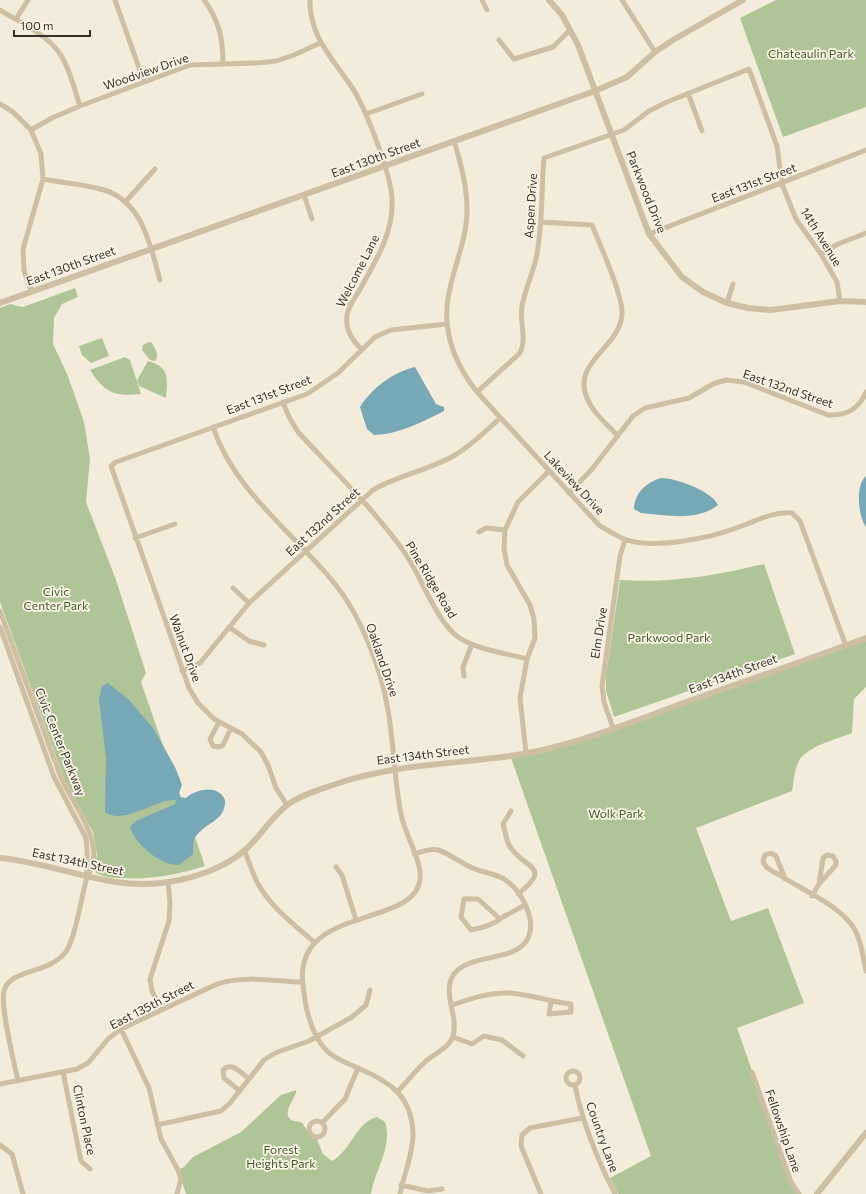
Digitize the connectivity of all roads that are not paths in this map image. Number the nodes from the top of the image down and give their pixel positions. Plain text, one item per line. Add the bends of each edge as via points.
1 (28, 0) edge
2 (115, 0) edge
3 (204, 0) edge
4 (310, 0) edge
5 (482, 0) edge
6 (549, 0) edge
7 (622, 0) edge
8 (744, 0) edge
9 (0, 10) edge
10 (487, 10) dead end
11 (16, 19) junction
12 (570, 30) junction
13 (499, 40) dead end
14 (320, 43) junction
15 (655, 52) junction
16 (223, 64) junction
17 (749, 69) joint
18 (144, 82) junction
19 (595, 91) junction
20 (422, 94) dead end
21 (688, 94) junction
22 (0, 104) edge
23 (80, 106) junction
24 (366, 114) junction
25 (31, 130) junction
26 (702, 131) dead end
27 (612, 135) junction
28 (454, 142) junction
29 (866, 150) edge
30 (384, 166) junction
31 (155, 168) dead end
32 (43, 179) junction
33 (782, 184) junction
34 (304, 195) junction
35 (126, 201) junction
36 (312, 219) dead end
37 (541, 222) junction
38 (649, 234) junction
39 (866, 234) edge
40 (151, 249) junction
41 (821, 254) junction
42 (160, 280) dead end
43 (733, 284) dead end
44 (32, 292) junction
45 (342, 301) dead end
46 (840, 301) junction
47 (866, 302) edge
48 (0, 303) edge
49 (727, 303) junction
50 (351, 305) junction
51 (447, 324) junction
52 (362, 350) junction
53 (477, 392) junction
54 (866, 392) edge
55 (283, 402) junction
56 (500, 418) junction
57 (213, 427) junction
58 (618, 436) junction
59 (111, 466) joint
60 (549, 471) junction
61 (568, 493) junction
62 (360, 501) junction
63 (175, 524) dead end
64 (505, 530) junction
65 (479, 532) dead end
66 (135, 538) junction
67 (625, 540) junction
68 (306, 551) junction
69 (233, 588) dead end
70 (249, 603) junction
71 (0, 611) edge
72 (0, 627) edge
73 (229, 627) junction
74 (866, 638) edge
75 (472, 644) junction
76 (264, 645) dead end
77 (846, 646) junction
78 (527, 659) junction
79 (182, 671) junction
80 (464, 676) dead end
81 (219, 722) junction
82 (231, 728) junction
83 (613, 728) junction
84 (526, 753) junction
85 (395, 770) junction
86 (288, 805) junction
87 (511, 811) dead end
88 (244, 850) junction
89 (414, 854) junction
90 (0, 858) edge
91 (336, 867) dead end
92 (87, 877) junction
93 (785, 879) junction
94 (168, 882) junction
95 (819, 884) junction
96 (518, 894) junction
97 (812, 896) junction
98 (525, 905) junction
99 (500, 919) junction
100 (356, 920) junction
101 (315, 943) junction
102 (866, 971) edge
103 (302, 982) junction
104 (370, 990) dead end
105 (2, 991) edge
106 (551, 1002) dead end
107 (452, 1005) junction
108 (161, 1010) junction
109 (121, 1030) junction
110 (317, 1037) junction
111 (453, 1037) junction
112 (523, 1056) dead end
113 (358, 1068) junction
114 (63, 1072) junction
115 (752, 1072) dead end
116 (249, 1078) junction
117 (18, 1081) junction
118 (0, 1084) edge
119 (575, 1086) dead end
120 (240, 1091) junction
121 (398, 1091) junction
122 (582, 1118) junction
123 (323, 1122) dead end
124 (157, 1126) junction
125 (866, 1133) edge
126 (0, 1145) edge
127 (90, 1169) dead end
128 (401, 1185) junction
129 (442, 1189) dead end
130 (23, 1194) edge
131 (177, 1194) edge
132 (400, 1194) edge
133 (541, 1194) edge
134 (615, 1194) edge
135 (799, 1194) edge
136 (817, 1194) edge

1 - 11 street
2 - 18 street
3 - 16 street via 218,23 223,39
4 - 14 street, Welcome Lane via 310,10
5 - 10 street
6 - 12 street, Parkwood Drive via 562,15
7 - 15 street
8 - 15 street, East 130th Street
9 - 11 street
11 - 23 street via 58,51
12 - 13 street via 553,47 514,59
12 - 19 street, Parkwood Drive
14 - 16 street, Woodview Drive via 294,56 276,61
14 - 24 street, Welcome Lane via 351,86
15 - 19 street, East 130th Street via 627,77
16 - 18 street, Woodview Drive via 190,65
17 - 21 street, Aspen Drive
17 - 33 street, 14th Avenue via 777,146
18 - 23 street, Woodview Drive
19 - 27 street, Parkwood Drive
19 - 28 street, East 130th Street
20 - 24 street
21 - 26 street
21 - 27 street, Aspen Drive via 649,111 624,130
22 - 25 street via 13,112
23 - 25 street, Woodview Drive
24 - 30 street, Welcome Lane
25 - 32 street via 42,154
27 - 37 street, Aspen Drive via 544,158
27 - 38 street, Parkwood Drive
28 - 30 street, East 130th Street
28 - 51 street, Lakeview Drive via 464,176 467,211 463,242 448,294
29 - 33 street, East 131st Street
30 - 34 street, East 130th Street
30 - 50 street, Welcome Lane via 392,198 390,227 383,247
31 - 35 street
32 - 35 street via 104,190
32 - 44 street via 23,249 24,271
33 - 38 street, East 131st Street
33 - 41 street, 14th Avenue via 796,219
34 - 36 street
34 - 40 street, East 130th Street
35 - 40 street via 139,217
37 - 53 street, Aspen Drive via 536,259 522,308 523,348
37 - 58 street via 592,225 620,298 622,313 619,328 590,364 584,384 590,405
38 - 49 street, Parkwood Drive via 682,277 703,292
39 - 41 street via 838,244
40 - 42 street
40 - 44 street, East 130th Street
41 - 46 street, 14th Avenue via 837,282
43 - 49 street
44 - 48 street, East 130th Street
45 - 50 street
46 - 47 street, Parkwood Drive
46 - 49 street, Parkwood Drive via 771,310
50 - 52 street, Welcome Lane via 347,314 347,329 352,340
51 - 52 street, East 131st Street via 391,330 375,337
51 - 53 street, Lakeview Drive via 456,361
52 - 55 street, East 131st Street via 324,384 307,394
53 - 56 street, Lakeview Drive
54 - 58 street, East 132nd Street via 857,407 838,416 744,382 726,380 712,384 689,398 645,408 633,416
55 - 57 street, East 131st Street
55 - 62 street, Pine Ridge Road via 298,432
56 - 60 street, Lakeview Drive
56 - 62 street, East 132nd Street via 474,442 455,455 386,483
57 - 59 street, East 131st Street
57 - 68 street, Oakland Drive via 219,447 246,486
58 - 61 street, East 132nd Street via 592,469
59 - 66 street, Walnut Drive
60 - 61 street, Lakeview Drive
60 - 64 street via 518,502
61 - 67 street, Lakeview Drive via 600,526
62 - 68 street, East 132nd Street
62 - 75 street, Pine Ridge Road via 405,553 444,624 458,637
63 - 66 street
64 - 65 street via 486,528
64 - 78 street via 504,548 507,565 530,604 534,619 535,638
66 - 79 street, Walnut Drive
67 - 77 street, Lakeview Drive via 650,544 698,539 781,512 792,513 800,521
67 - 83 street, Elm Drive via 620,556 602,686 604,702
68 - 70 street, East 132nd Street
68 - 85 street, Oakland Drive via 354,610 383,686 389,712
69 - 70 street
70 - 73 street, East 132nd Street
71 - 92 street, Civic Center Parkway via 62,781 91,836 93,860
72 - 92 street, Civic Center Parkway via 54,777 86,838
73 - 76 street via 249,641
73 - 79 street, East 132nd Street via 200,663
74 - 77 street, East 134th Street
75 - 78 street, Pine Ridge Road
75 - 80 street via 463,667
77 - 83 street, East 134th Street
78 - 84 street via 520,698
79 - 81 street, Walnut Drive via 188,688 198,703
81 - 82 street, Walnut Drive
81 - 82 street via 210,739 213,746 222,745
82 - 86 street, Walnut Drive via 252,742 261,752 276,788
83 - 84 street, East 134th Street via 554,748
84 - 85 street, East 134th Street
85 - 86 street, East 134th Street via 355,778 309,793
85 - 89 street, Oakland Drive via 403,822
86 - 88 street, East 134th Street
87 - 96 street via 503,824 509,845 535,872 532,884
88 - 94 street, East 134th Street via 228,862 207,871
88 - 101 street via 257,882 269,900
89 - 96 street via 438,850 470,869 504,879
89 - 100 street, Oakland Drive via 420,871 419,886 415,895 400,905
90 - 92 street, East 134th Street
91 - 100 street via 342,874
92 - 94 street, East 134th Street via 135,885
92 - 105 street via 70,943 65,953 53,963 15,977
93 - 93 street via 776,856 765,855 765,865
93 - 97 street
94 - 108 street via 169,921 150,979 152,991
95 - 95 street via 836,865 833,856 827,855 822,860
95 - 97 street
96 - 98 street
97 - 102 street via 838,910 855,930
98 - 99 street
98 - 107 street via 531,927 526,940 517,950 467,964 455,973 449,989
99 - 99 street via 494,924 471,930 460,917 464,899 478,899
100 - 101 street, Oakland Drive via 329,931
101 - 103 street, Oakland Drive via 304,963
103 - 108 street, East 135th Street via 229,980
103 - 110 street, Oakland Drive
104 - 110 street via 362,1010
105 - 117 street via 2,1004
106 - 107 street via 510,993 481,995
107 - 111 street via 455,1024
108 - 109 street, East 135th Street
109 - 114 street, East 135th Street via 108,1039 88,1063
109 - 124 street via 149,1088
110 - 113 street, Oakland Drive via 326,1050 340,1061
110 - 116 street via 270,1056
111 - 112 street via 472,1044 484,1036 502,1040
111 - 121 street
113 - 121 street, Oakland Drive via 382,1079
113 - 123 street via 345,1099
114 - 117 street, East 135th Street
114 - 127 street, Clinton Place via 81,1161
115 - 135 street, Fellowship Lane via 791,1182
116 - 120 street
116 - 120 street via 232,1066 223,1070 224,1078
117 - 118 street, East 135th Street
119 - 122 street, Country Lane
120 - 124 street via 221,1111
121 - 128 street, Oakland Drive via 410,1112 413,1137
122 - 133 street via 530,1128 522,1135 521,1146
122 - 134 street, Country Lane
124 - 131 street via 161,1140 181,1179
125 - 136 street
126 - 130 street via 12,1154
128 - 129 street via 428,1191
128 - 132 street, Oakland Drive

